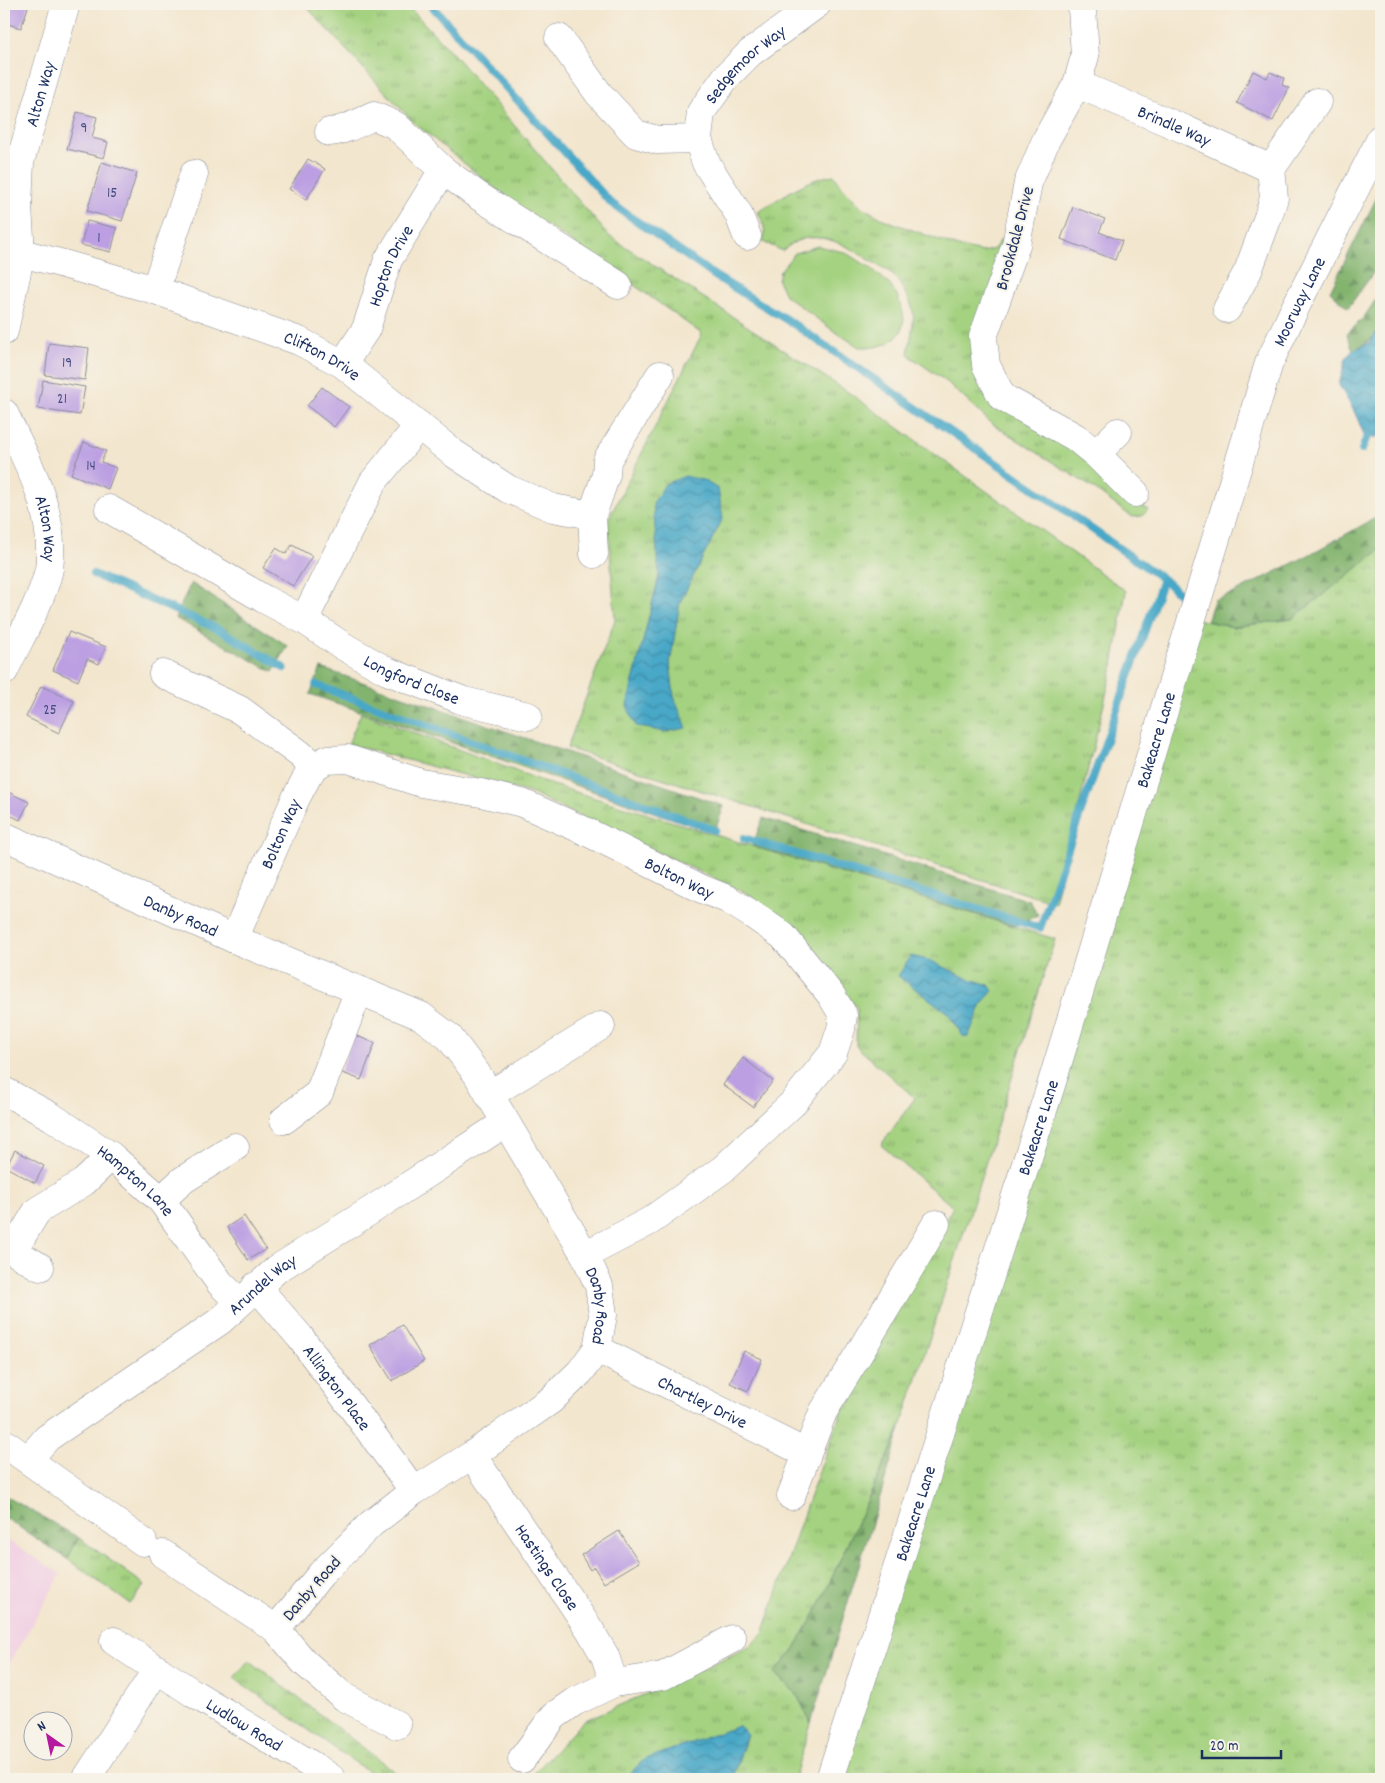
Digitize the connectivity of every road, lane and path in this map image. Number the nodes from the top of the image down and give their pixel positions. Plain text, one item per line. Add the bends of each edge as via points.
1 (66, 4) edge
2 (816, 4) edge
3 (1080, 4) edge
4 (559, 38) dead end
5 (1077, 84) junction
6 (1317, 102) dead end
7 (329, 132) dead end
8 (1381, 138) edge
9 (698, 139) junction
10 (12, 160) edge
11 (1271, 169) junction
12 (443, 170) junction
13 (194, 174) dead end
14 (747, 236) dead end
15 (21, 254) junction
16 (618, 285) dead end
17 (155, 290) junction
18 (1227, 309) dead end
19 (4, 331) edge
20 (343, 364) junction
21 (660, 375) dead end
22 (4, 413) edge
23 (419, 425) junction
24 (1118, 432) dead end
25 (1096, 454) junction
26 (1237, 472) joint
27 (1135, 494) dead end
28 (109, 509) dead end
29 (592, 514) junction
30 (594, 554) dead end
31 (304, 620) junction
32 (4, 671) edge
33 (163, 674) dead end
34 (528, 716) dead end
35 (314, 767) junction
36 (4, 836) edge
37 (234, 939) junction
38 (359, 990) junction
39 (601, 1026) dead end
40 (4, 1091) edge
41 (489, 1095) junction
42 (284, 1120) dead end
43 (505, 1123) junction
44 (235, 1147) dead end
45 (111, 1156) junction
46 (161, 1200) junction
47 (936, 1224) dead end
48 (585, 1255) junction
49 (40, 1267) dead end
50 (248, 1294) junction
51 (598, 1349) junction
52 (4, 1443) edge
53 (806, 1453) junction
54 (472, 1455) junction
55 (28, 1460) junction
56 (414, 1492) junction
57 (791, 1496) dead end
58 (276, 1628) junction
59 (732, 1639) dead end
60 (114, 1641) dead end
61 (157, 1670) junction
62 (614, 1683) junction
63 (398, 1725) dead end
64 (522, 1758) dead end
65 (86, 1779) edge
66 (332, 1779) edge
67 (830, 1779) edge

1 - 10 street, Alton Way
2 - 9 street, Sedgemoor Way via 750,53 726,77 701,112
3 - 5 street, Brookdale Drive via 1085,56
4 - 9 street via 599,94 636,134 657,140
5 - 11 street, Brindle Way
5 - 25 street, Brookdale Drive via 1046,140 1028,183 1016,245 983,337 986,365 1002,397 1075,437
6 - 11 street
7 - 12 street via 374,116 395,125
8 - 26 street, Moorway Lane via 1269,363
9 - 14 street, Sedgemoor Way via 706,163 738,213
10 - 15 street, Alton Way
11 - 18 street via 1274,198 1248,271
12 - 16 street via 477,196
12 - 20 street, Hopton Drive via 388,260 366,329
13 - 17 street
15 - 17 street, Clifton Drive
15 - 19 street, Alton Way
17 - 20 street, Clifton Drive via 299,341
20 - 23 street, Clifton Drive
21 - 29 street via 607,460 606,475
22 - 32 street, Alton Way via 45,506 50,540 49,571 41,594
23 - 29 street, Clifton Drive via 453,453 508,489 553,508
23 - 31 street via 373,482
24 - 25 street
25 - 27 street, Brookdale Drive
26 - 67 street, Bakeacre Lane via 1053,1079
28 - 31 street, Longford Close
29 - 30 street
31 - 34 street, Longford Close via 388,671 464,700
33 - 35 street via 240,710
35 - 37 street, Bolton Way via 295,800
35 - 48 street, Bolton Way via 326,760 348,759 421,783 522,802 583,830 727,899 753,915 782,936 843,1014 832,1053 792,1104 730,1162 650,1221
36 - 37 street, Danby Road
37 - 38 street, Danby Road
38 - 41 street, Danby Road via 421,1016 449,1037
38 - 42 street via 319,1093
39 - 41 street
40 - 45 street, Hampton Lane via 52,1116
41 - 43 street, Danby Road
43 - 48 street, Danby Road
43 - 50 street, Arundel Way via 277,1269
44 - 46 street via 183,1180
45 - 46 street, Hampton Lane
45 - 49 street via 84,1182 37,1211 13,1251
46 - 50 street, Hampton Lane via 220,1283
47 - 53 street via 822,1412
48 - 51 street, Danby Road via 599,1286 603,1316
50 - 55 street, Arundel Way via 220,1320 47,1438
50 - 56 street, Allington Place via 300,1336
51 - 53 street, Chartley Drive
51 - 54 street, Danby Road via 551,1400
52 - 55 street
53 - 57 street
54 - 56 street, Danby Road
54 - 62 street, Hastings Close via 590,1630 605,1656
55 - 58 street, Danby Road via 153,1548
56 - 58 street, Danby Road via 370,1524 321,1574
58 - 63 street, Danby Road via 304,1662 344,1697
59 - 62 street via 663,1676
60 - 61 street, Ludlow Road
61 - 65 street
61 - 66 street, Ludlow Road
62 - 64 street via 574,1702 554,1716

